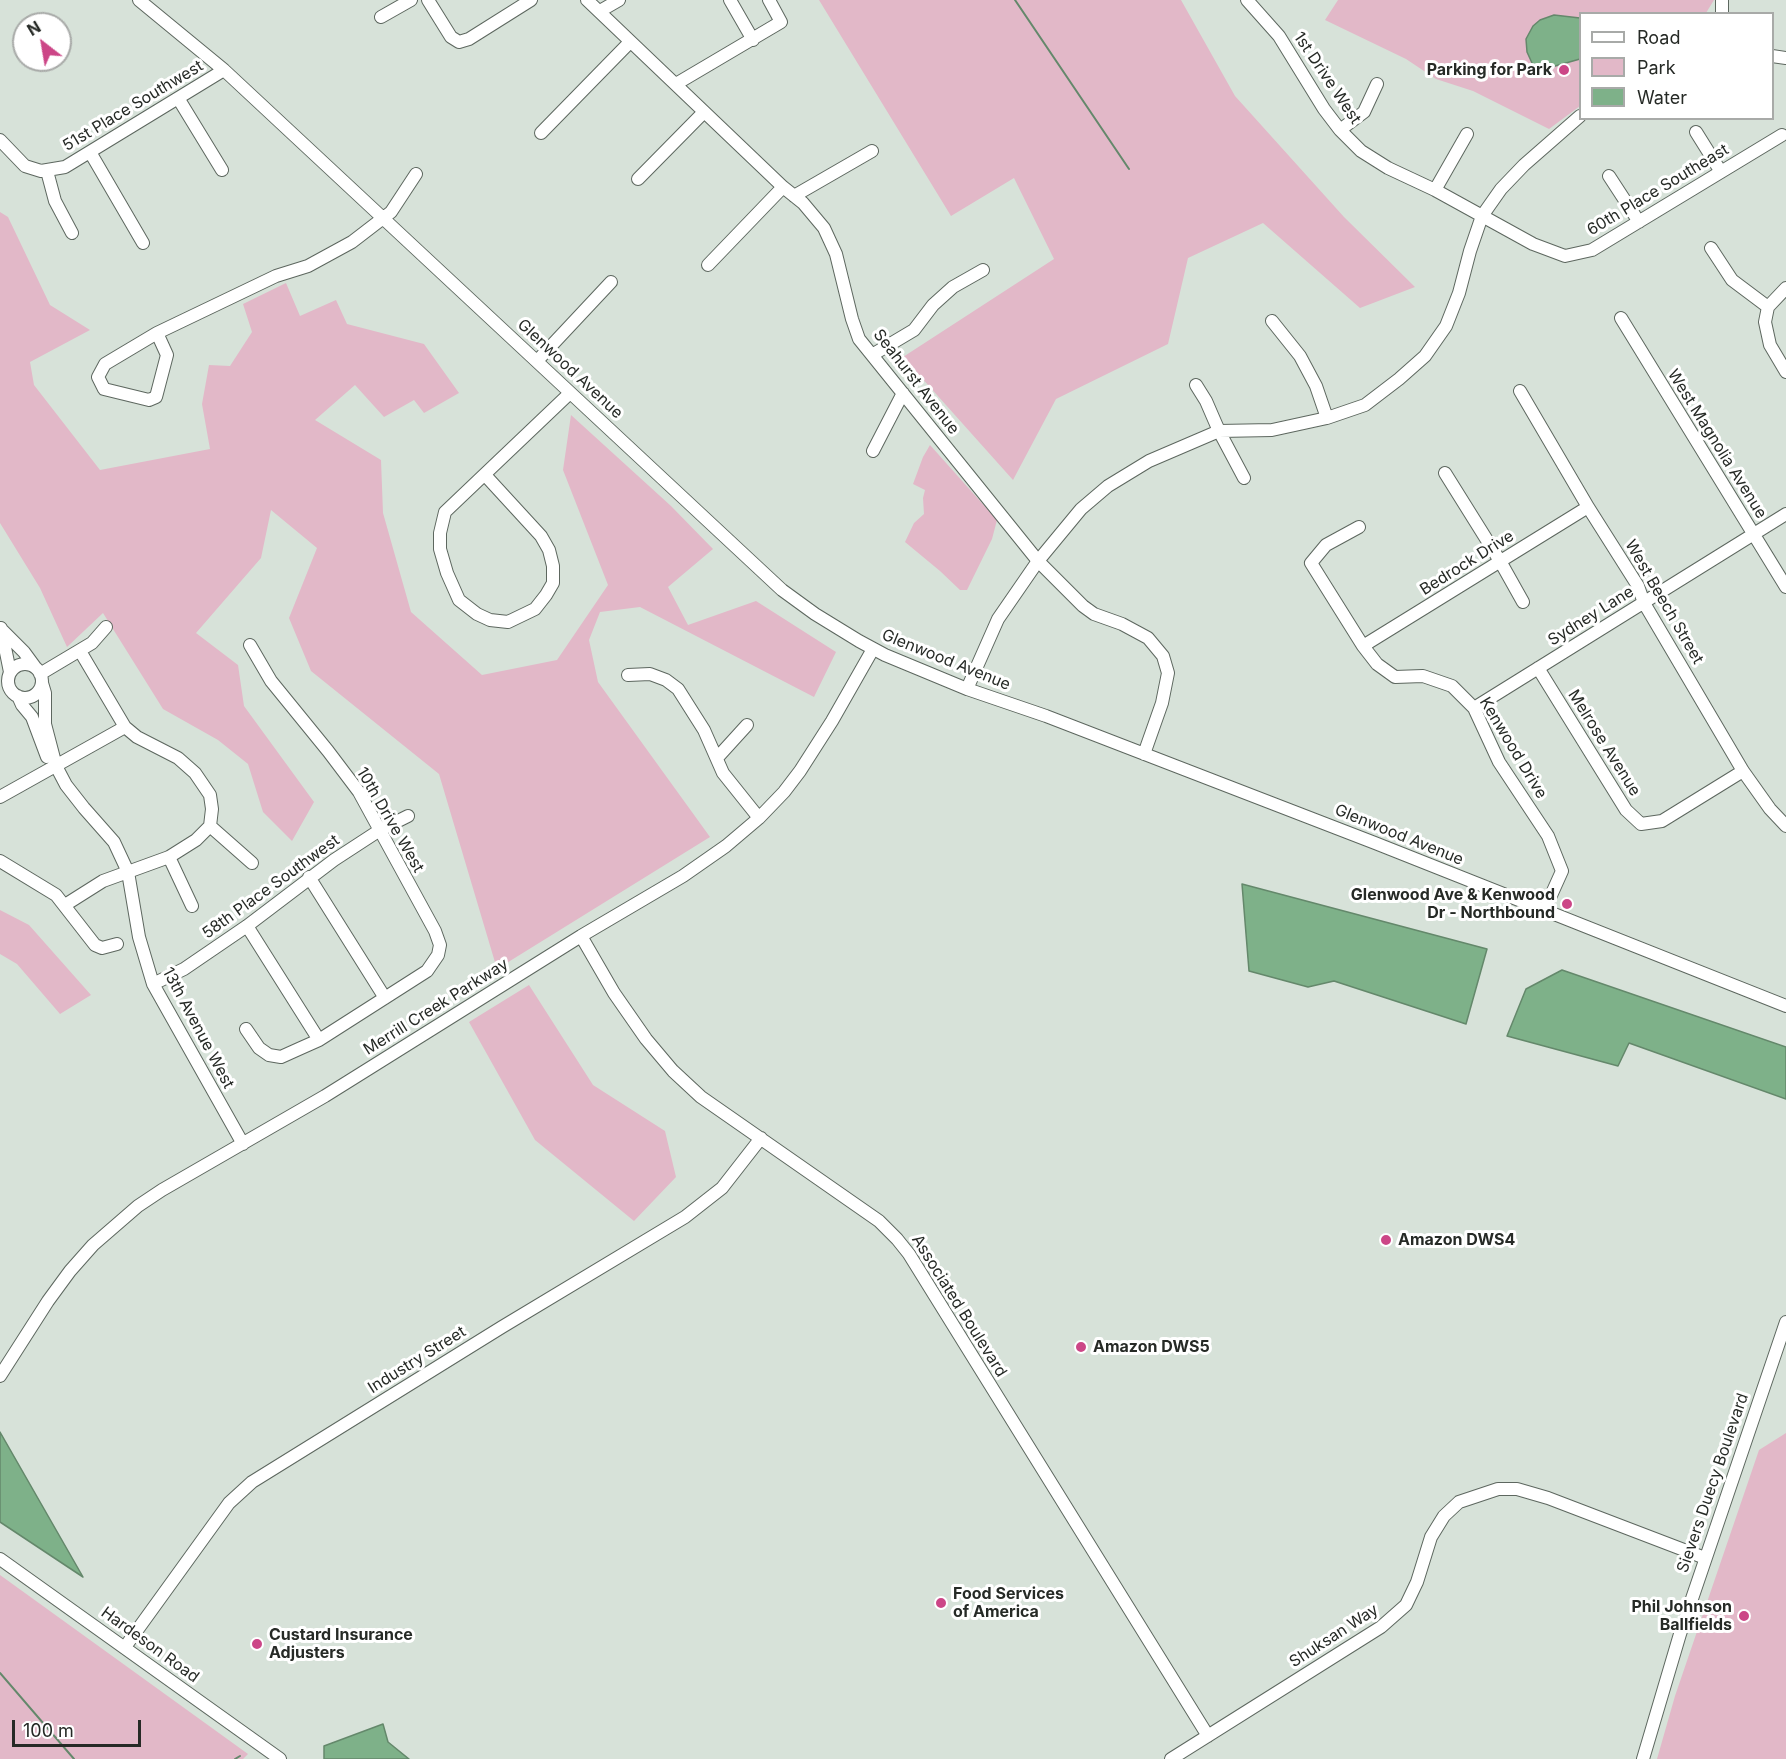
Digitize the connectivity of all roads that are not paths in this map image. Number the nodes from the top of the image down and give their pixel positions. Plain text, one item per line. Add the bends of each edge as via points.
1 (139, 0) edge
2 (411, 0) edge
3 (428, 0) edge
4 (531, 0) edge
5 (587, 0) edge
6 (619, 0) edge
7 (730, 0) edge
8 (769, 0) edge
9 (1247, 0) edge
10 (600, 11) junction
11 (381, 17) dead end
12 (753, 40) junction
13 (630, 42) junction
14 (224, 70) junction
15 (676, 84) junction
16 (1377, 84) dead end
17 (178, 98) junction
18 (704, 112) junction
19 (1579, 118) edge
20 (1340, 130) junction
21 (1696, 132) dead end
22 (541, 133) dead end
23 (1467, 134) dead end
24 (1782, 135) dead end
25 (0, 140) edge
26 (872, 151) dead end
27 (90, 152) junction
28 (222, 170) dead end
29 (47, 171) junction
30 (1721, 172) junction
31 (416, 174) dead end
32 (1609, 176) dead end
33 (638, 179) dead end
34 (783, 187) junction
35 (1435, 190) junction
36 (794, 196) junction
37 (1482, 216) junction
38 (382, 217) junction
39 (1639, 222) junction
40 (72, 233) dead end
41 (143, 243) dead end
42 (1711, 248) dead end
43 (708, 266) dead end
44 (983, 270) dead end
45 (611, 282) dead end
46 (1786, 288) edge
47 (1768, 307) junction
48 (1621, 318) dead end
49 (1272, 321) dead end
50 (157, 333) junction
51 (872, 355) junction
52 (537, 361) junction
53 (1786, 372) edge
54 (1196, 385) dead end
55 (1520, 391) dead end
56 (570, 393) junction
57 (903, 393) junction
58 (1327, 418) junction
59 (1219, 431) junction
60 (873, 451) dead end
61 (1445, 473) dead end
62 (484, 475) junction
63 (1244, 478) dead end
64 (1588, 507) junction
65 (1786, 514) edge
66 (1359, 527) dead end
67 (1754, 534) junction
68 (1038, 561) junction
69 (1500, 561) junction
70 (1786, 587) edge
71 (1523, 602) dead end
72 (1644, 603) junction
73 (106, 627) dead end
74 (1, 628) edge
75 (250, 645) dead end
76 (1363, 646) junction
77 (873, 649) junction
78 (80, 651) junction
79 (1538, 668) junction
80 (10, 672) junction
81 (39, 674) junction
82 (628, 675) dead end
83 (5, 688) edge
84 (967, 689) junction
85 (18, 696) junction
86 (1474, 708) junction
87 (747, 725) dead end
88 (125, 727) junction
89 (1144, 754) junction
90 (717, 758) junction
91 (56, 766) junction
92 (1743, 771) junction
93 (0, 797) edge
94 (408, 816) dead end
95 (759, 818) junction
96 (210, 826) junction
97 (1786, 826) edge
98 (380, 830) junction
99 (169, 857) junction
100 (0, 861) edge
101 (252, 863) dead end
102 (128, 872) junction
103 (309, 877) junction
104 (65, 905) junction
105 (192, 906) dead end
106 (1544, 911) junction
107 (247, 926) junction
108 (581, 936) junction
109 (117, 944) dead end
110 (153, 984) junction
111 (385, 998) junction
112 (1786, 1006) edge
113 (246, 1029) dead end
114 (319, 1040) junction
115 (761, 1138) junction
116 (243, 1144) junction
117 (1786, 1322) edge
118 (0, 1376) edge
119 (1705, 1558) junction
120 (0, 1559) edge
121 (125, 1647) junction
122 (1208, 1736) junction
123 (280, 1759) edge
124 (1171, 1759) edge
125 (1643, 1759) edge

1 - 14 street, Glenwood Avenue
2 - 11 street
3 - 4 street via 451,37 459,42
5 - 10 street, Seahurst Avenue
6 - 10 street
7 - 12 street
8 - 12 street via 781,22
9 - 20 street, 1st Drive West via 1279,36
10 - 13 street, Seahurst Avenue
12 - 15 street
13 - 15 street, Seahurst Avenue
13 - 22 street
14 - 17 street, 51st Place Southwest
14 - 38 street, Glenwood Avenue
15 - 18 street, Seahurst Avenue
16 - 20 street via 1364,112
17 - 27 street, 51st Place Southwest
17 - 28 street
18 - 33 street
18 - 34 street, Seahurst Avenue
19 - 37 street via 1524,165
20 - 35 street, 1st Drive West via 1379,163
21 - 30 street
23 - 35 street
24 - 30 street, 60th Place Southeast
25 - 29 street via 25,166
26 - 36 street
27 - 29 street, 51st Place Southwest via 65,167
27 - 41 street
29 - 40 street via 55,201
30 - 39 street, 60th Place Southeast
31 - 38 street via 391,212
32 - 39 street
34 - 36 street, Seahurst Avenue
34 - 43 street
35 - 37 street, 1st Drive West
36 - 51 street, Seahurst Avenue via 829,237 859,339
37 - 39 street, 60th Place Southeast via 1533,244 1565,256 1592,250
37 - 58 street via 1446,326 1425,356 1365,405
38 - 50 street via 352,242 308,266 276,276
38 - 52 street, Glenwood Avenue
42 - 47 street via 1732,280
44 - 51 street via 953,287 914,330
45 - 52 street
46 - 47 street
47 - 53 street via 1765,322 1770,345
48 - 67 street, West Magnolia Avenue
49 - 58 street via 1300,356
50 - 50 street via 105,364 98,377 104,389 149,400 156,397 167,355
51 - 57 street, Seahurst Avenue
52 - 56 street, Glenwood Avenue
54 - 59 street
55 - 64 street, West Beech Street
56 - 62 street
56 - 77 street, Glenwood Avenue via 782,590
57 - 60 street
57 - 68 street, Seahurst Avenue
58 - 59 street via 1272,430
59 - 63 street
59 - 68 street via 1149,461 1108,486 1082,509
61 - 69 street
62 - 62 street via 541,536 553,566 553,583 535,609 508,622 490,620 459,600 440,549 445,512
64 - 69 street, Bedrock Drive
64 - 72 street, West Beech Street via 1638,586
65 - 67 street, Sydney Lane
66 - 76 street, Kenwood Drive via 1326,545 1311,562
67 - 70 street, West Magnolia Avenue
67 - 72 street, Sydney Lane
68 - 84 street via 998,619
68 - 89 street, Seahurst Avenue via 1083,606 1148,638 1163,656 1168,673
69 - 71 street
69 - 76 street, Bedrock Drive
72 - 79 street, Sydney Lane
72 - 92 street, West Beech Street
73 - 78 street
74 - 80 street
74 - 81 street
75 - 98 street, 10th Drive West via 271,681 359,792
76 - 86 street, Kenwood Drive via 1377,664 1395,677 1423,676 1452,686
77 - 84 street, Glenwood Avenue
77 - 95 street, Merrill Creek Parkway via 800,771
78 - 81 street
78 - 88 street
79 - 86 street, Sydney Lane
79 - 92 street, Melrose Avenue via 1626,810 1641,824 1662,821
80 - 81 street via 23,664
80 - 83 street
81 - 85 street via 40,689 34,695
81 - 91 street, 13th Avenue West via 45,693 45,724
82 - 90 street via 650,674 678,689
83 - 85 street
84 - 89 street, Glenwood Avenue
85 - 91 street, 13th Avenue West via 32,717 47,756
86 - 106 street, Kenwood Drive via 1499,762 1548,836 1562,871
87 - 90 street
88 - 91 street
88 - 96 street via 195,772 210,795
89 - 106 street, Glenwood Avenue
90 - 95 street via 723,773
91 - 93 street
91 - 102 street, 13th Avenue West via 66,785 114,842
92 - 97 street, West Beech Street
94 - 98 street, 58th Place Southwest
95 - 108 street, Merrill Creek Parkway via 683,876
96 - 99 street
96 - 101 street
98 - 103 street, 58th Place Southwest
98 - 111 street, 10th Drive West via 440,945 435,962 427,971
99 - 102 street
99 - 105 street
100 - 104 street via 56,895
102 - 104 street via 103,880
102 - 110 street, 13th Avenue West via 139,937
103 - 107 street, 58th Place Southwest
103 - 111 street
104 - 109 street via 94,945 102,948
106 - 112 street, Glenwood Avenue
107 - 110 street, 58th Place Southwest via 184,969
107 - 114 street
108 - 115 street, Associated Boulevard via 614,993 672,1071 701,1097
108 - 116 street, Merrill Creek Parkway
110 - 116 street, 13th Avenue West
111 - 114 street
113 - 114 street via 259,1048 281,1057
115 - 121 street, Industry Street via 722,1188 692,1212 252,1482 229,1503
115 - 122 street, Associated Boulevard via 879,1221 909,1254
116 - 118 street, Merrill Creek Parkway via 162,1190 116,1223 48,1301
117 - 119 street, Sievers Duecy Boulevard
119 - 122 street, Shuksan Way via 1528,1492 1498,1489 1480,1494 1459,1502 1444,1516 1431,1537 1406,1605 1390,1620
119 - 125 street, Sievers Duecy Boulevard
120 - 121 street, Hardeson Road
121 - 123 street, Hardeson Road
122 - 124 street, Shuksan Way

